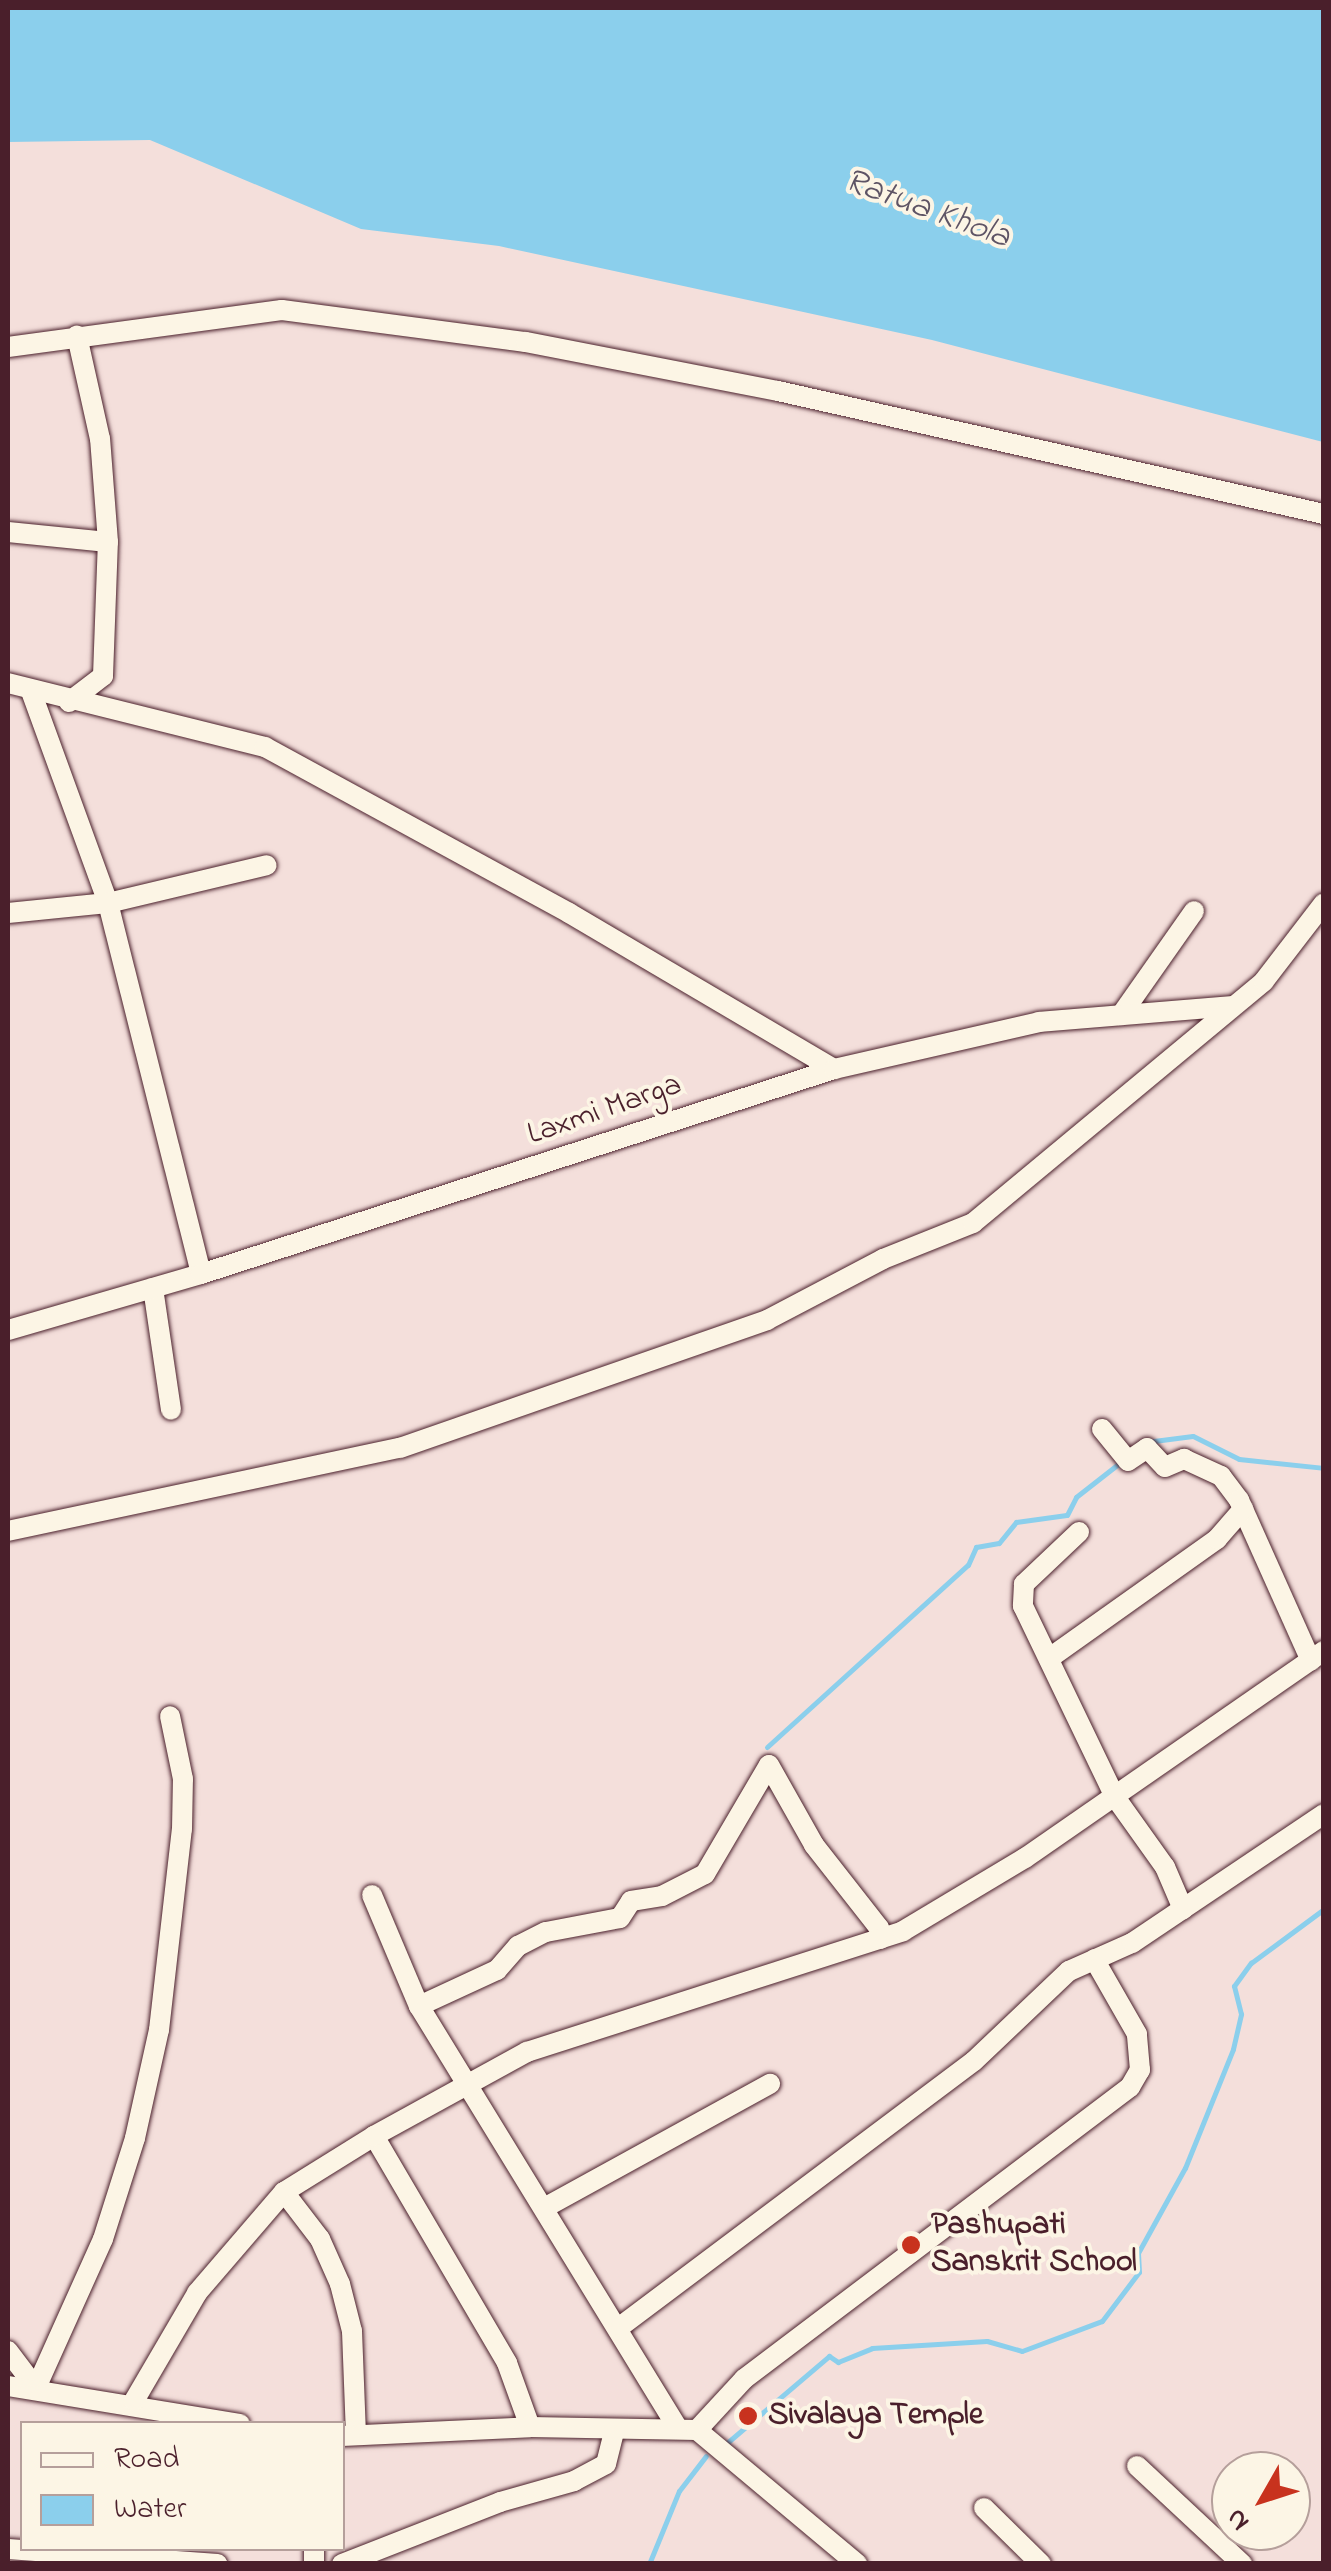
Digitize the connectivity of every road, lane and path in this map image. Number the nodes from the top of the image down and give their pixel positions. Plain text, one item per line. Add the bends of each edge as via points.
1 (77, 336) junction
2 (8, 347) edge
3 (1324, 514) edge
4 (8, 532) edge
5 (108, 542) junction
6 (8, 683) edge
7 (32, 694) junction
8 (69, 702) junction
9 (267, 865) dead end
10 (108, 903) junction
11 (1324, 903) edge
12 (1194, 911) dead end
13 (8, 913) edge
14 (1234, 1006) junction
15 (1121, 1015) junction
16 (834, 1069) junction
17 (200, 1274) junction
18 (153, 1288) junction
19 (8, 1330) edge
20 (171, 1410) dead end
21 (1102, 1428) dead end
22 (1243, 1509) junction
23 (8, 1531) edge
24 (1078, 1532) dead end
25 (1317, 1656) edge
26 (1051, 1657) junction
27 (170, 1716) dead end
28 (1115, 1796) junction
29 (1324, 1814) edge
30 (372, 1895) dead end
31 (1183, 1909) junction
32 (880, 1939) junction
33 (1094, 1959) junction
34 (419, 2006) junction
35 (770, 2084) dead end
36 (465, 2086) junction
37 (374, 2136) junction
38 (284, 2192) junction
39 (544, 2208) junction
40 (621, 2326) junction
41 (8, 2351) edge
42 (8, 2386) edge
43 (36, 2388) junction
44 (134, 2402) junction
45 (226, 2421) edge
46 (530, 2427) junction
47 (688, 2429) junction
48 (616, 2430) junction
49 (349, 2436) edge
50 (1136, 2466) dead end
51 (984, 2508) dead end
52 (36, 2551) edge
53 (217, 2564) edge
54 (342, 2564) edge
55 (857, 2564) edge
56 (1040, 2564) edge
57 (1242, 2564) edge

1 - 2 street
1 - 3 street via 282,310 526,342 778,391
1 - 5 street via 100,439
4 - 5 street
5 - 8 street via 103,676
6 - 7 street
7 - 8 street
7 - 10 street
8 - 16 street via 265,747 569,913
9 - 10 street
10 - 13 street
10 - 17 street
11 - 14 street via 1284,958
12 - 15 street
14 - 15 street, Laxmi Marga
14 - 23 street via 973,1223 882,1259 767,1320 400,1448
15 - 16 street, Laxmi Marga via 1039,1022
16 - 17 street, Laxmi Marga
17 - 18 street, Laxmi Marga
18 - 19 street, Laxmi Marga
18 - 20 street
21 - 22 street via 1128,1461 1147,1448 1165,1467 1184,1459 1221,1476
22 - 25 street
22 - 26 street via 1217,1539
24 - 26 street via 1024,1584 1024,1606
25 - 28 street
26 - 28 street
27 - 43 street via 183,1779 182,1828 159,2030 103,2239
28 - 31 street via 1165,1867
28 - 32 street via 960,1900
29 - 31 street
30 - 34 street
31 - 33 street
32 - 34 street via 880,1928 814,1844 768,1765 706,1874 662,1896 631,1901 620,1918 546,1932 518,1946 497,1970
32 - 36 street via 542,2047
33 - 40 street via 1069,1971 930,2095
33 - 47 street via 1137,2034 1140,2070 1130,2087 744,2378
34 - 36 street
35 - 39 street
36 - 37 street
36 - 39 street
37 - 38 street
37 - 46 street via 507,2363
38 - 44 street via 197,2293
38 - 49 street via 320,2238 340,2284 352,2331
39 - 40 street
40 - 47 street
41 - 43 street
42 - 43 street
43 - 44 street
44 - 45 street
46 - 48 street
46 - 49 street
47 - 48 street
47 - 55 street
48 - 54 street via 606,2464 574,2481 500,2502
50 - 57 street
51 - 56 street
52 - 53 street

